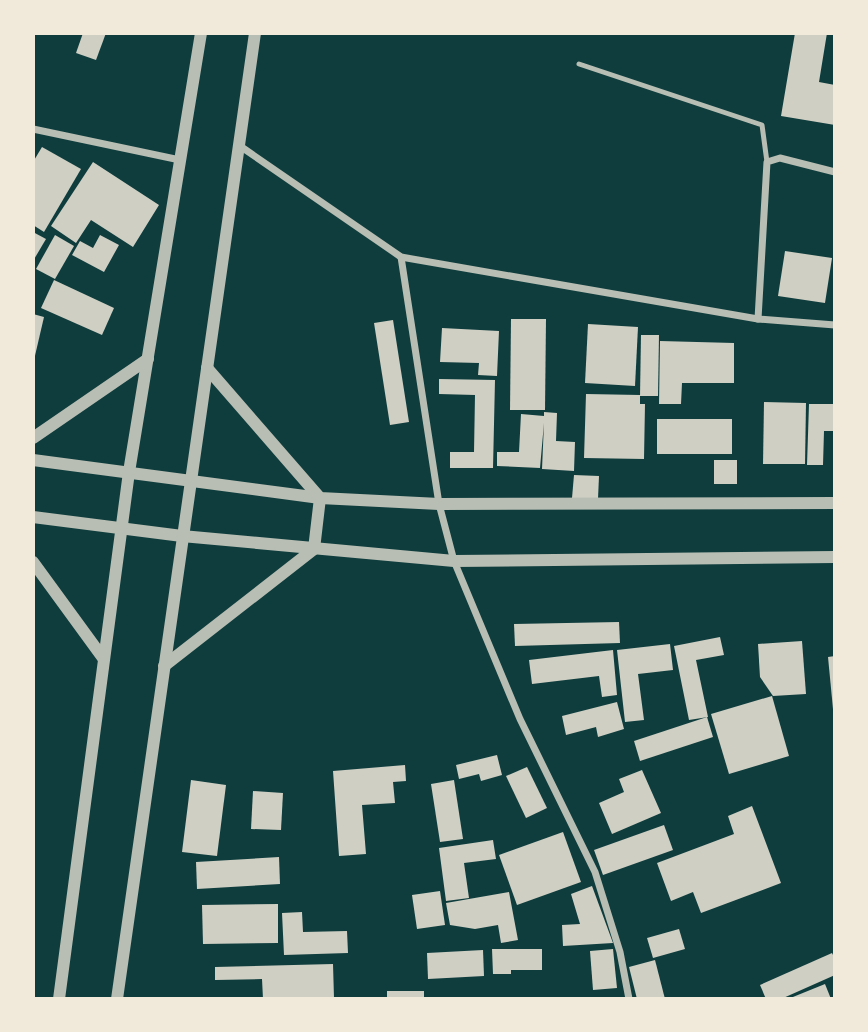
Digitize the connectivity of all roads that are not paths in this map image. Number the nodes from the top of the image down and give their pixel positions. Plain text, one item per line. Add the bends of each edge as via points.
1 (201, 33) edge
2 (255, 33) edge
3 (579, 64) dead end
4 (33, 129) edge
5 (240, 146) junction
6 (180, 160) junction
7 (767, 162) junction
8 (835, 172) edge
9 (401, 257) junction
10 (758, 318) junction
11 (835, 324) edge
12 (148, 359) junction
13 (207, 368) junction
14 (33, 438) edge
15 (33, 460) edge
16 (129, 472) junction
17 (190, 480) junction
18 (320, 498) junction
19 (835, 503) edge
20 (439, 504) junction
21 (33, 517) edge
22 (121, 529) junction
23 (182, 536) junction
24 (314, 549) junction
25 (835, 557) edge
26 (454, 561) junction
27 (33, 562) edge
28 (103, 657) junction
29 (164, 666) junction
30 (60, 999) edge
31 (117, 999) edge
32 (629, 999) edge

1 - 6 street
2 - 5 street
3 - 7 lane via 762,125
4 - 6 street
5 - 9 street
5 - 13 street
6 - 12 street
7 - 8 street via 780,158
7 - 10 street
9 - 10 street
9 - 20 street
10 - 11 street
12 - 14 street
12 - 16 street
13 - 17 street
13 - 18 street
15 - 16 street
16 - 17 street
16 - 22 street
17 - 18 street
17 - 23 street
18 - 20 street
18 - 24 street
19 - 20 street
20 - 26 street
21 - 22 street
22 - 23 street
22 - 28 street
23 - 24 street
23 - 29 street
24 - 26 street
24 - 29 street
25 - 26 street
26 - 32 street via 520,719 595,872
27 - 28 street
28 - 30 street
29 - 31 street

